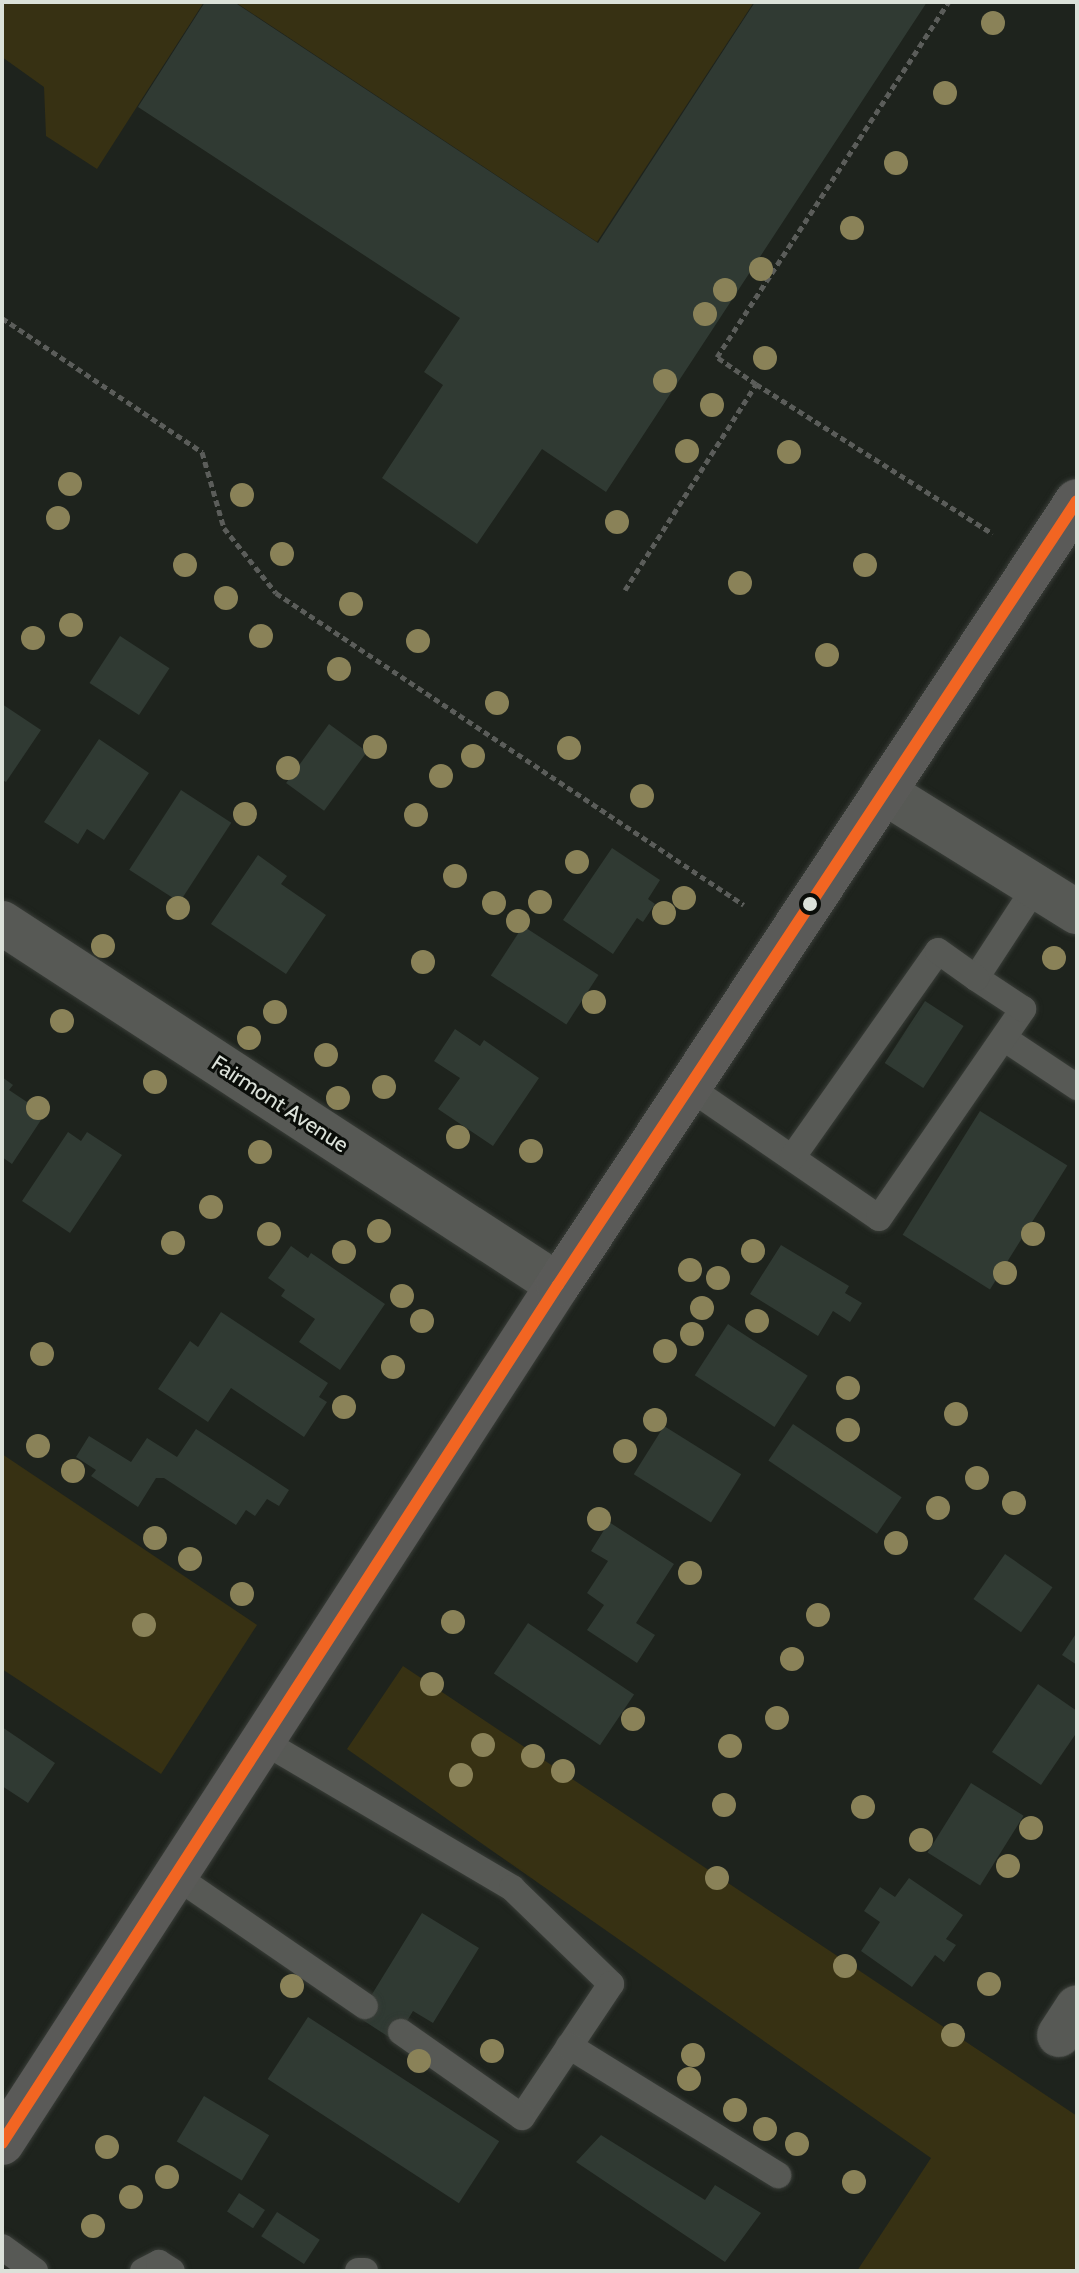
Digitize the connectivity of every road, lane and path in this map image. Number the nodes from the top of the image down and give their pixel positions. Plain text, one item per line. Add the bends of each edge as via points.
1 (948, 2) edge
2 (2, 318) edge
3 (756, 384) junction
4 (1077, 501) edge
5 (993, 534) dead end
6 (625, 590) dead end
7 (884, 792) junction
8 (1036, 886) junction
9 (744, 905) dead end
10 (1077, 912) edge
11 (2, 923) edge
12 (976, 978) junction
13 (1005, 1039) junction
14 (1077, 1087) edge
15 (690, 1088) junction
16 (792, 1158) junction
17 (558, 1285) junction
18 (266, 1743) junction
19 (177, 1877) junction
20 (365, 2006) dead end
21 (401, 2032) dead end
22 (569, 2046) junction
23 (2, 2143) edge
24 (778, 2175) dead end
25 (2, 2247) edge
26 (35, 2271) edge
27 (143, 2271) edge
28 (172, 2271) edge
29 (358, 2271) edge
30 (365, 2271) edge

1 - 3 path via 717,357
2 - 9 path via 202,452 224,528 276,593
3 - 5 path
3 - 6 path
4 - 7 main road
7 - 8 street
7 - 15 main road
8 - 10 street
8 - 12 lane
11 - 17 street, Fairmont Avenue
12 - 13 lane via 1023,1009
12 - 16 lane via 938,951
13 - 14 lane
13 - 16 lane via 879,1218
15 - 16 lane
15 - 17 main road
17 - 18 main road
18 - 19 main road
18 - 22 lane via 512,1888 611,1984
19 - 20 lane
19 - 23 main road
21 - 22 lane via 522,2117
22 - 24 lane
25 - 26 lane
27 - 28 lane via 159,2263
29 - 30 lane

